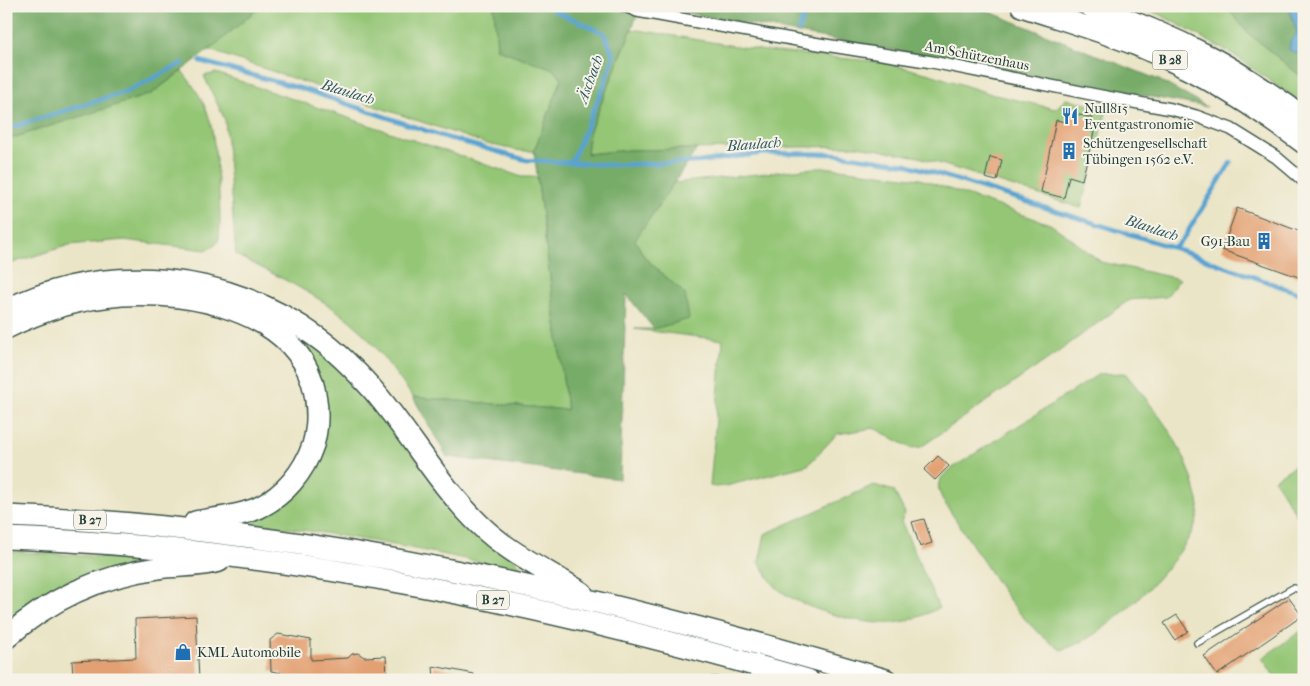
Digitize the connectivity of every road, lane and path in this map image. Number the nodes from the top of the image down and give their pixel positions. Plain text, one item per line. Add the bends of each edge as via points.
1 (625, 6) edge
2 (1022, 6) edge
3 (1090, 6) edge
4 (1304, 117) edge
5 (1304, 143) edge
6 (1304, 181) edge
7 (6, 310) edge
8 (6, 328) edge
9 (6, 516) edge
10 (174, 527) junction
11 (6, 538) edge
12 (236, 556) junction
13 (1304, 590) edge
14 (595, 601) junction
15 (6, 638) edge
16 (1197, 643) dead end
17 (808, 680) edge
18 (886, 680) edge

1 - 6 street, Am Schützenhaus via 637,11 932,62 1180,111 1246,137
2 - 5 highway, B 28 via 1170,60 1232,93
3 - 4 highway, B 28 via 1211,58
7 - 14 highway via 74,286 109,280 149,279 209,287 252,300 279,313 319,338 354,370 478,524 518,556
8 - 10 highway via 74,302 122,295 168,296 211,304 252,318 292,347 310,376 317,405 314,442 296,477 278,496 257,509
9 - 10 highway, B 27
10 - 14 highway, B 27 via 374,554
11 - 12 highway, B 27
12 - 15 highway via 205,565 165,567 111,578 59,600
12 - 17 highway, B 27 via 365,576 504,603
13 - 16 lane via 1293,588
14 - 18 highway, B 27

